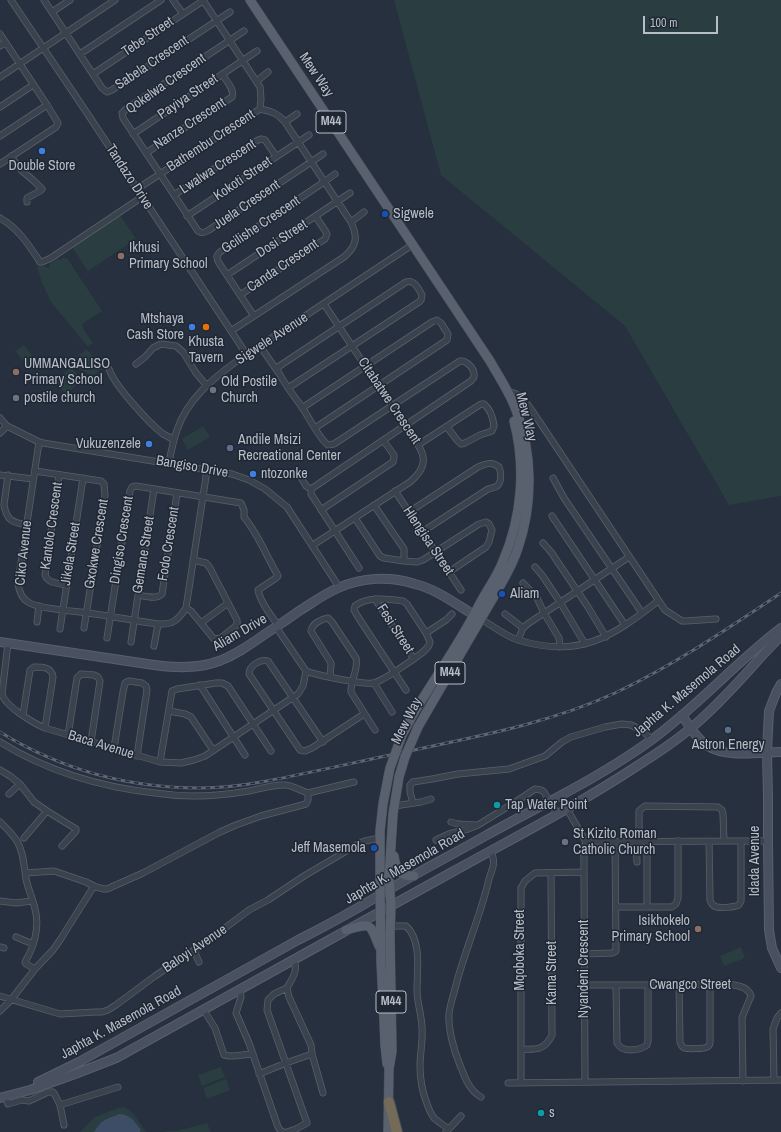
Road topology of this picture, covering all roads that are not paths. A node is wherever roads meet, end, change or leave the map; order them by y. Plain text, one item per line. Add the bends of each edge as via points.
1 (11, 0) edge
2 (44, 0) edge
3 (70, 0) edge
4 (115, 0) edge
5 (161, 0) edge
6 (173, 0) edge
7 (204, 0) edge
8 (250, 0) edge
9 (52, 12) junction
10 (230, 12) dead end
11 (183, 14) junction
12 (216, 20) junction
13 (244, 31) dead end
14 (66, 33) junction
15 (0, 34) edge
16 (230, 41) junction
17 (5, 43) junction
18 (0, 46) edge
19 (43, 48) junction
20 (257, 51) dead end
21 (80, 54) junction
22 (243, 60) junction
23 (19, 64) junction
24 (268, 72) dead end
25 (93, 74) junction
26 (222, 74) junction
27 (0, 77) edge
28 (256, 81) junction
29 (33, 85) junction
30 (46, 105) junction
31 (0, 107) edge
32 (260, 109) junction
33 (297, 114) dead end
34 (285, 122) junction
35 (133, 134) junction
36 (309, 135) dead end
37 (0, 136) edge
38 (298, 142) junction
39 (146, 153) junction
40 (323, 154) dead end
41 (11, 156) junction
42 (276, 156) junction
43 (311, 162) junction
44 (0, 164) edge
45 (160, 174) junction
46 (335, 174) dead end
47 (324, 182) junction
48 (138, 189) junction
49 (350, 193) dead end
50 (174, 196) junction
51 (142, 197) junction
52 (28, 202) dead end
53 (337, 202) junction
54 (364, 212) dead end
55 (187, 216) junction
56 (316, 217) junction
57 (0, 218) edge
58 (351, 222) junction
59 (412, 245) junction
60 (226, 275) junction
61 (240, 295) junction
62 (324, 304) junction
63 (254, 316) junction
64 (339, 326) junction
65 (231, 331) junction
66 (260, 346) junction
67 (352, 346) junction
68 (247, 355) junction
69 (136, 364) dead end
70 (365, 366) junction
71 (110, 369) dead end
72 (278, 372) junction
73 (206, 386) junction
74 (378, 386) junction
75 (288, 388) junction
76 (506, 390) junction
77 (391, 406) junction
78 (302, 408) junction
79 (0, 418) edge
80 (8, 426) junction
81 (405, 426) junction
82 (447, 427) junction
83 (315, 428) junction
84 (0, 433) edge
85 (174, 440) junction
86 (384, 440) junction
87 (39, 442) junction
88 (418, 445) junction
89 (169, 463) junction
90 (207, 470) junction
91 (35, 471) junction
92 (298, 472) dead end
93 (0, 475) edge
94 (8, 475) junction
95 (59, 475) junction
96 (83, 478) junction
97 (552, 478) dead end
98 (33, 479) junction
99 (154, 489) junction
100 (311, 489) junction
101 (395, 491) junction
102 (177, 493) junction
103 (202, 496) junction
104 (374, 505) junction
105 (321, 510) junction
106 (409, 512) junction
107 (552, 516) dead end
108 (355, 518) junction
109 (26, 525) junction
110 (335, 531) junction
111 (422, 532) junction
112 (543, 543) dead end
113 (313, 545) junction
114 (436, 552) junction
115 (629, 557) junction
116 (193, 560) junction
117 (404, 561) junction
118 (535, 567) dead end
119 (359, 568) dead end
120 (612, 568) junction
121 (449, 572) junction
122 (595, 580) junction
123 (523, 583) dead end
124 (67, 585) junction
125 (339, 587) junction
126 (461, 590) dead end
127 (577, 592) junction
128 (138, 595) junction
129 (376, 599) junction
130 (658, 601) junction
131 (560, 602) junction
132 (228, 603) junction
133 (39, 606) junction
134 (186, 608) junction
135 (63, 610) junction
136 (87, 613) junction
137 (544, 613) junction
138 (642, 613) junction
139 (452, 614) dead end
140 (505, 614) dead end
141 (110, 616) junction
142 (478, 617) junction
143 (716, 619) dead end
144 (134, 620) junction
145 (37, 622) dead end
146 (201, 623) junction
147 (158, 624) junction
148 (625, 625) junction
149 (277, 626) junction
150 (84, 628) dead end
151 (523, 628) junction
152 (781, 628) edge
153 (60, 629) dead end
154 (426, 633) junction
155 (781, 636) edge
156 (606, 637) junction
157 (107, 638) dead end
158 (518, 640) junction
159 (4, 642) edge
160 (131, 642) dead end
161 (585, 644) junction
162 (154, 646) dead end
163 (560, 648) junction
164 (414, 659) junction
165 (2, 670) edge
166 (306, 671) junction
167 (394, 672) junction
168 (330, 677) junction
169 (353, 681) junction
170 (374, 683) junction
171 (781, 684) edge
172 (200, 686) junction
173 (406, 690) dead end
174 (293, 697) junction
175 (273, 710) junction
176 (169, 711) junction
177 (392, 712) dead end
178 (364, 714) junction
179 (23, 715) junction
180 (682, 716) junction
181 (253, 723) junction
182 (45, 728) junction
183 (691, 728) junction
184 (375, 730) dead end
185 (68, 735) junction
186 (233, 737) junction
187 (652, 740) junction
188 (0, 742) edge
189 (91, 742) junction
190 (323, 742) junction
191 (114, 748) junction
192 (213, 750) junction
193 (272, 751) dead end
194 (767, 752) junction
195 (781, 752) edge
196 (245, 755) dead end
197 (137, 756) junction
198 (160, 762) junction
199 (0, 770) edge
200 (587, 781) junction
201 (354, 782) dead end
202 (20, 784) junction
203 (308, 793) junction
204 (594, 793) junction
205 (9, 794) dead end
206 (431, 799) dead end
207 (549, 801) junction
208 (413, 803) junction
209 (394, 806) junction
210 (567, 809) junction
211 (47, 811) junction
212 (558, 814) junction
213 (0, 822) edge
214 (451, 822) dead end
215 (478, 825) junction
216 (391, 835) junction
217 (24, 838) dead end
218 (380, 838) junction
219 (436, 840) dead end
220 (724, 840) junction
221 (647, 841) junction
222 (678, 841) junction
223 (709, 841) junction
224 (741, 841) junction
225 (768, 841) junction
226 (586, 842) junction
227 (615, 842) junction
228 (638, 842) junction
229 (62, 846) dead end
230 (491, 851) junction
231 (637, 862) dead end
232 (584, 872) junction
233 (26, 873) junction
234 (551, 873) junction
235 (414, 876) junction
236 (94, 886) junction
237 (390, 889) junction
238 (380, 895) junction
239 (0, 901) edge
240 (32, 901) junction
241 (391, 906) junction
242 (616, 907) junction
243 (647, 907) junction
244 (381, 911) junction
245 (390, 926) junction
246 (346, 930) junction
247 (16, 937) dead end
248 (33, 944) junction
249 (194, 950) junction
250 (381, 951) junction
251 (584, 954) junction
252 (294, 959) junction
253 (199, 962) dead end
254 (781, 968) edge
255 (35, 969) junction
256 (585, 985) junction
257 (616, 985) junction
258 (648, 985) junction
259 (679, 985) junction
260 (710, 985) junction
261 (287, 988) junction
262 (240, 989) junction
263 (0, 996) edge
264 (11, 1000) junction
265 (203, 1009) junction
266 (0, 1011) edge
267 (781, 1013) edge
268 (521, 1049) junction
269 (253, 1054) junction
270 (312, 1054) junction
271 (286, 1063) junction
272 (389, 1069) junction
273 (259, 1074) junction
274 (742, 1080) junction
275 (774, 1080) junction
276 (781, 1080) edge
277 (521, 1082) junction
278 (585, 1082) junction
279 (508, 1083) dead end
280 (118, 1087) dead end
281 (18, 1093) junction
282 (323, 1093) dead end
283 (3, 1097) edge
284 (481, 1097) dead end
285 (388, 1102) junction
286 (60, 1105) junction
287 (461, 1116) dead end
288 (64, 1124) dead end
289 (447, 1131) edge
290 (283, 1132) edge
291 (287, 1132) edge
292 (388, 1132) edge
293 (397, 1132) edge

1 - 19 street, Tandazo Drive
2 - 9 street, Sabela Crescent
3 - 9 street
4 - 14 street
5 - 21 street
6 - 11 street
7 - 11 street, Tebe Street
7 - 12 street
8 - 59 main road, Mew Way / M44
9 - 14 street, Sabela Crescent
10 - 12 street, Sabela Crescent
11 - 25 street, Tebe Street
12 - 16 street
12 - 25 street, Sabela Crescent via 109,92 104,91
13 - 16 street
14 - 19 street
14 - 21 street, Sabela Crescent
15 - 17 street
16 - 22 street
16 - 35 street, Qokelwa Crescent via 124,111 122,116
17 - 18 street
17 - 23 street
19 - 23 street
19 - 48 street, Tandazo Drive
20 - 22 street, Payiya Street
21 - 25 street, Sabela Crescent
22 - 26 street, Payiya Street
22 - 28 street
23 - 27 street
23 - 29 street
24 - 28 street
26 - 35 street, Payiya Street
26 - 39 street, Nanze Crescent via 233,91 232,96
28 - 32 street via 261,93
29 - 30 street
29 - 31 street
30 - 37 street
30 - 41 street via 58,123 56,127
32 - 34 street, Bathembu Crescent via 278,114
32 - 45 street, Bathembu Crescent
33 - 34 street
34 - 38 street, Bathembu Crescent
35 - 39 street, Qokelwa Crescent
36 - 38 street
38 - 42 street, Kokoti Street
38 - 43 street, Bathembu Crescent
39 - 45 street, Qokelwa Crescent
40 - 43 street
41 - 44 street
41 - 52 street via 21,170 42,189 27,198
42 - 50 street, Lwalwa Crescent via 265,140 258,140
42 - 55 street, Kokoti Street
43 - 47 street, Bathembu Crescent
43 - 55 street, Juela Crescent via 205,232 200,233
45 - 48 street, Bathembu Crescent
45 - 50 street, Juela Crescent
46 - 47 street
47 - 53 street, Bathembu Crescent
47 - 60 street, Gcilishe Crescent via 220,252 216,257
48 - 51 street, Tandazo Drive
49 - 53 street
50 - 55 street, Juela Crescent
51 - 57 street via 42,262 18,232
51 - 65 street, Tandazo Drive
53 - 56 street, Dosi Street
53 - 58 street, Bathembu Crescent
54 - 58 street
56 - 60 street, Dosi Street
56 - 61 street, Canda Crescent via 327,234 325,239
58 - 63 street, Bathembu Crescent via 356,235 349,253
59 - 62 street, Sigwele Avenue
59 - 76 main road, Mew Way / M44 via 490,361
60 - 61 street, Gcilishe Crescent
61 - 63 street, Gcilishe Crescent
62 - 64 street, Citabatwe Crescent
62 - 66 street, Sigwele Avenue
63 - 65 street, Bathembu Crescent
64 - 67 street, Citabatwe Crescent
64 - 67 street via 406,282 414,282 420,291 422,298 419,302
64 - 72 street via 278,367
65 - 68 street, Tandazo Drive
66 - 68 street, Sigwele Avenue
66 - 72 street
67 - 70 street, Citabatwe Crescent
67 - 75 street
68 - 73 street, Sigwele Avenue
69 - 73 street via 158,344 176,346 185,354
70 - 74 street, Citabatwe Crescent
70 - 74 street via 432,322 437,320 441,323 448,334 447,340
70 - 78 street
71 - 85 street via 115,382 140,411 158,429
72 - 75 street
73 - 85 street, Sigwele Avenue via 184,414
74 - 77 street, Citabatwe Crescent
74 - 83 street
75 - 78 street
76 - 115 street via 518,394 531,410
76 - 142 main road, Mew Way / M44 via 520,448 519,505 504,560
77 - 81 street, Citabatwe Crescent
77 - 81 street via 460,361 467,362 475,375 471,381
77 - 83 street via 331,445 326,444
78 - 83 street
79 - 80 street, Bangiso Drive
80 - 84 street
80 - 87 street, Bangiso Drive
81 - 86 street
81 - 88 street, Citabatwe Crescent
82 - 82 street via 461,444 492,431 494,426 492,414 482,404
82 - 88 street
85 - 89 street, Sigwele Avenue
86 - 100 street
86 - 105 street via 394,455 393,462
87 - 89 street, Bangiso Drive
87 - 91 street, Ciko Avenue
88 - 101 street, Citabatwe Crescent via 423,462 421,470 415,478
89 - 90 street, Bangiso Drive
90 - 103 street
90 - 113 street, Bangiso Drive via 245,478 269,492 287,507
91 - 95 street, Gxokwe Crescent
91 - 98 street, Ciko Avenue
92 - 100 street via 306,486
93 - 94 street
94 - 98 street
94 - 109 street via 4,508 11,521
95 - 96 street, Gxokwe Crescent
95 - 124 street, Kantolo Crescent via 45,578
96 - 124 street, Jikela Street
96 - 136 street, Gxokwe Crescent via 100,481 105,488
97 - 120 street
98 - 109 street, Ciko Avenue
99 - 102 street, Dingiso Crescent
99 - 128 street, Gemane Street
99 - 141 street, Dingiso Crescent via 136,486 130,491
100 - 105 street via 311,494
101 - 104 street, Citabatwe Crescent
101 - 106 street, Hlengisa Street
102 - 103 street, Dingiso Crescent
102 - 128 street, Fodo Crescent via 162,594 155,598
103 - 116 street
103 - 149 street via 242,505 244,517 278,574 258,590
104 - 108 street, Citabatwe Crescent
104 - 117 street via 404,549
105 - 110 street
106 - 111 street, Hlengisa Street
106 - 111 street via 478,467 493,463 499,467 500,480 497,487 486,490
107 - 122 street
108 - 110 street, Citabatwe Crescent
108 - 117 street via 380,556
109 - 133 street, Ciko Avenue via 18,584 22,597 28,603
110 - 113 street, Citabatwe Crescent
110 - 119 street
111 - 114 street, Hlengisa Street
112 - 127 street
113 - 125 street, Bangiso Drive
114 - 117 street via 420,562
114 - 121 street, Hlengisa Street
114 - 121 street via 479,524 486,522 491,525 488,545
115 - 120 street
115 - 130 street
116 - 132 street via 208,565
116 - 134 street
118 - 131 street
120 - 122 street
120 - 138 street
121 - 126 street, Hlengisa Street
122 - 127 street
122 - 148 street
123 - 137 street via 537,598
124 - 135 street, Jikela Street
125 - 142 main road, Aliam Drive via 368,580 404,581 436,592
125 - 149 main road, Aliam Drive
127 - 131 street
127 - 156 street
128 - 144 street, Gemane Street
129 - 154 street via 405,602
129 - 164 street, Fesi Street
129 - 167 street via 357,604 354,608
130 - 138 street
130 - 143 street via 668,612 682,620 690,622
131 - 137 street
131 - 161 street
132 - 146 street
132 - 146 street via 237,621 236,626 224,636 219,639 211,638
133 - 135 street, Ciko Avenue
133 - 145 street
134 - 146 street
134 - 147 street, Ciko Avenue via 173,623
135 - 136 street, Ciko Avenue
135 - 153 street, Jikela Street
136 - 141 street, Ciko Avenue
136 - 150 street, Gxokwe Crescent
137 - 151 street
137 - 163 street via 559,638
138 - 148 street
139 - 154 street
140 - 151 street
141 - 144 street, Ciko Avenue
141 - 157 street
142 - 158 street
142 - 209 main road, Mew Way / M44, bridge via 418,727 405,757
142 - 218 main road, Mew Way / M44, bridge via 454,650 402,735 388,778
144 - 147 street, Ciko Avenue
144 - 160 street
147 - 162 street
148 - 156 street
149 - 159 main road, Aliam Drive via 235,654 200,666 188,667 154,665
149 - 166 street
151 - 158 street
152 - 180 main road, Japhta K. Masemola Road
154 - 164 street via 430,639 429,646
155 - 183 main road, Japhta K. Masemola Road via 735,687
156 - 161 street
158 - 163 street
159 - 165 street, Baca Avenue
161 - 163 street
164 - 167 street
165 - 179 street, Baca Avenue via 2,696
166 - 168 street
166 - 174 street, Baca Avenue via 303,686
167 - 170 street
167 - 173 street
168 - 169 street
168 - 169 street via 331,662 311,631 313,626 328,618 356,658
169 - 170 street
169 - 178 street via 352,695
170 - 177 street
171 - 194 main road, Idada Avenue via 769,711
172 - 176 street via 173,690
172 - 181 street via 222,683 227,685
172 - 186 street
174 - 175 street, Baca Avenue
174 - 175 street via 268,661 264,660 254,665 249,674
174 - 190 street
175 - 181 street, Baca Avenue
175 - 190 street via 300,750 308,750
176 - 192 street via 191,717
176 - 198 street
178 - 184 street
178 - 190 street
179 - 182 street, Baca Avenue
179 - 182 street via 30,670 34,667 50,669 53,676
180 - 183 main road
180 - 187 main road, Japhta K. Masemola Road
181 - 186 street, Baca Avenue
181 - 193 street
182 - 185 street, Baca Avenue
183 - 194 main road via 708,746 719,751
183 - 204 main road, Japhta K. Masemola Road via 654,756
185 - 189 street, Baca Avenue
185 - 189 street via 77,678 81,674 94,675 100,681
186 - 192 street, Baca Avenue
186 - 196 street
187 - 200 main road, Japhta K. Masemola Road
187 - 208 street via 643,731 631,726 622,724 605,727 572,737 545,756 509,770 458,774 412,782 410,790
188 - 203 street via 31,760 65,774 123,789 194,796 248,791 286,784
189 - 191 street, Baca Avenue
191 - 197 street, Baca Avenue
191 - 197 street via 125,685 129,681 142,683 147,690
192 - 198 street, Baca Avenue via 194,760 181,763
194 - 195 main road
194 - 225 main road, Idada Avenue
197 - 198 street, Baca Avenue
199 - 202 street
200 - 204 main road
200 - 207 main road, Japhta K. Masemola Road
201 - 203 street
202 - 205 street
202 - 211 street via 32,800
203 - 236 street via 306,804 236,825 107,889
204 - 210 main road, Japhta K. Masemola Road
206 - 208 street
207 - 212 street
207 - 215 street via 541,790 535,789
207 - 235 main road, Japhta K. Masemola Road
208 - 209 street
209 - 216 main road, Mew Way / M44
210 - 212 main road, Japhta K. Masemola Road
210 - 226 street
211 - 217 street
211 - 229 street via 76,829
212 - 230 main road, Japhta K. Masemola Road
213 - 233 street via 19,844
214 - 215 street
215 - 219 street
216 - 235 main road via 397,869 403,875
216 - 237 main road, Mew Way / M44
218 - 238 main road, Mew Way / M44
218 - 249 street, Baloyi Avenue via 360,843 304,876 249,910
220 - 223 street
220 - 224 street
220 - 228 street via 723,814 718,807 645,806 639,811
221 - 222 street
221 - 228 street
221 - 243 street
222 - 223 street
222 - 243 street via 677,903 672,907
223 - 224 street via 711,902 716,907 733,907 741,901
224 - 225 street
225 - 254 main road, Idada Avenue via 769,930 772,948
226 - 227 street
226 - 232 street, Nyandeni Crescent
227 - 228 street
227 - 242 street
228 - 231 street
230 - 241 main road, Japhta K. Masemola Road
230 - 284 street via 494,864 449,1014 452,1040 466,1080
232 - 234 street, Mqoboka Street
232 - 251 street, Nyandeni Crescent
233 - 236 street via 54,871
233 - 240 street
234 - 268 street, Mqoboka Street via 532,875 524,882 520,891
234 - 268 street, Kama Street via 552,1034 540,1048
235 - 237 main road, Japhta K. Masemola Road
236 - 255 street via 53,950
237 - 238 main road, Japhta K. Masemola Road
237 - 241 main road, Mew Way / M44
238 - 244 main road, Mew Way / M44
238 - 281 main road, Japhta K. Masemola Road via 79,1062
239 - 240 street
240 - 248 street via 37,918
241 - 244 main road, Japhta K. Masemola Road
241 - 245 main road, Mew Way / M44
242 - 243 street
242 - 251 street via 616,951
244 - 246 main road, Japhta K. Masemola Road
244 - 250 main road, Mew Way / M44
245 - 272 main road, Mew Way / M44 via 392,1051
245 - 289 street via 406,926 416,947 417,994 424,1044 420,1071 423,1094 434,1118
246 - 250 main road via 364,926 371,928
246 - 252 main road, Japhta K. Masemola Road
247 - 248 street
248 - 255 street via 26,964
249 - 253 street
249 - 264 street, Baloyi Avenue via 116,1005 102,1012 60,1014
250 - 272 main road, Mew Way / M44 via 384,1045
251 - 256 street, Nyandeni Crescent
252 - 261 street via 295,972
252 - 262 main road, Japhta K. Masemola Road
255 - 264 street
256 - 257 street, Cwangco Street
256 - 278 street, Nyandeni Crescent
257 - 258 street, Cwangco Street
257 - 258 street via 617,1044 623,1049 637,1049 648,1044
258 - 259 street, Cwangco Street
259 - 260 street, Cwangco Street
259 - 260 street via 680,1042 684,1048 698,1049 708,1047 710,1042
260 - 274 street, Cwangco Street via 739,986 751,994 742,1015
261 - 270 street via 309,1040
261 - 271 street via 274,994 268,1000 267,1006
262 - 265 main road, Japhta K. Masemola Road
262 - 269 street via 241,997 236,1013
263 - 264 street, Baloyi Avenue
264 - 266 street
265 - 269 street via 215,1028 224,1055
265 - 281 main road, Japhta K. Masemola Road via 109,1062
267 - 275 street via 773,1029
268 - 277 street, Mqoboka Street
269 - 273 street
270 - 271 street
270 - 282 street
271 - 273 street
271 - 291 street via 307,1123
272 - 285 main road, Mew Way / M44
273 - 290 street via 278,1126
274 - 275 street
274 - 278 street
275 - 276 street
277 - 278 street
277 - 279 street
280 - 286 street
281 - 283 main road, Japhta K. Masemola Road
283 - 286 street via 8,1104 32,1100 51,1092 55,1094
285 - 292 main road, Mew Way / M44
285 - 293 highway
286 - 288 street
287 - 289 street

